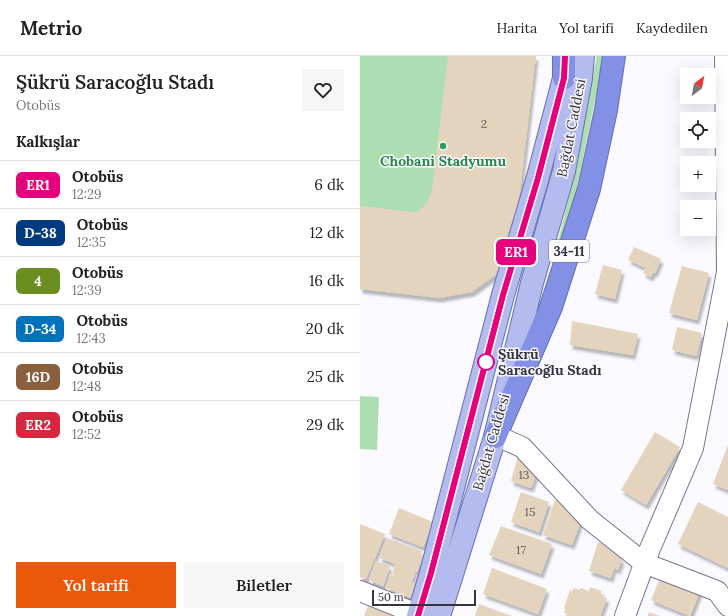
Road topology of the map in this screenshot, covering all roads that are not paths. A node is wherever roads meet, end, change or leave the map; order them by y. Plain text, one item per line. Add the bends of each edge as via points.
1 (564, 56) edge
2 (583, 56) edge
3 (614, 56) edge
4 (724, 56) edge
5 (564, 78) joint
6 (495, 437) junction
7 (644, 563) junction
8 (360, 591) edge
9 (724, 597) edge
10 (424, 616) edge
11 (626, 616) edge

1 - 5 highway
2 - 6 main road, Bağdat Caddesi via 564,171 532,282
3 - 6 highway, 34-11 via 606,110 589,189 551,307
4 - 7 street via 727,272 693,448
5 - 10 main road, Bağdat Caddesi via 538,178 503,295 431,573
6 - 7 street via 522,447 590,520
6 - 10 main road, Bağdat Caddesi
7 - 9 street
7 - 11 street
8 - 10 street

